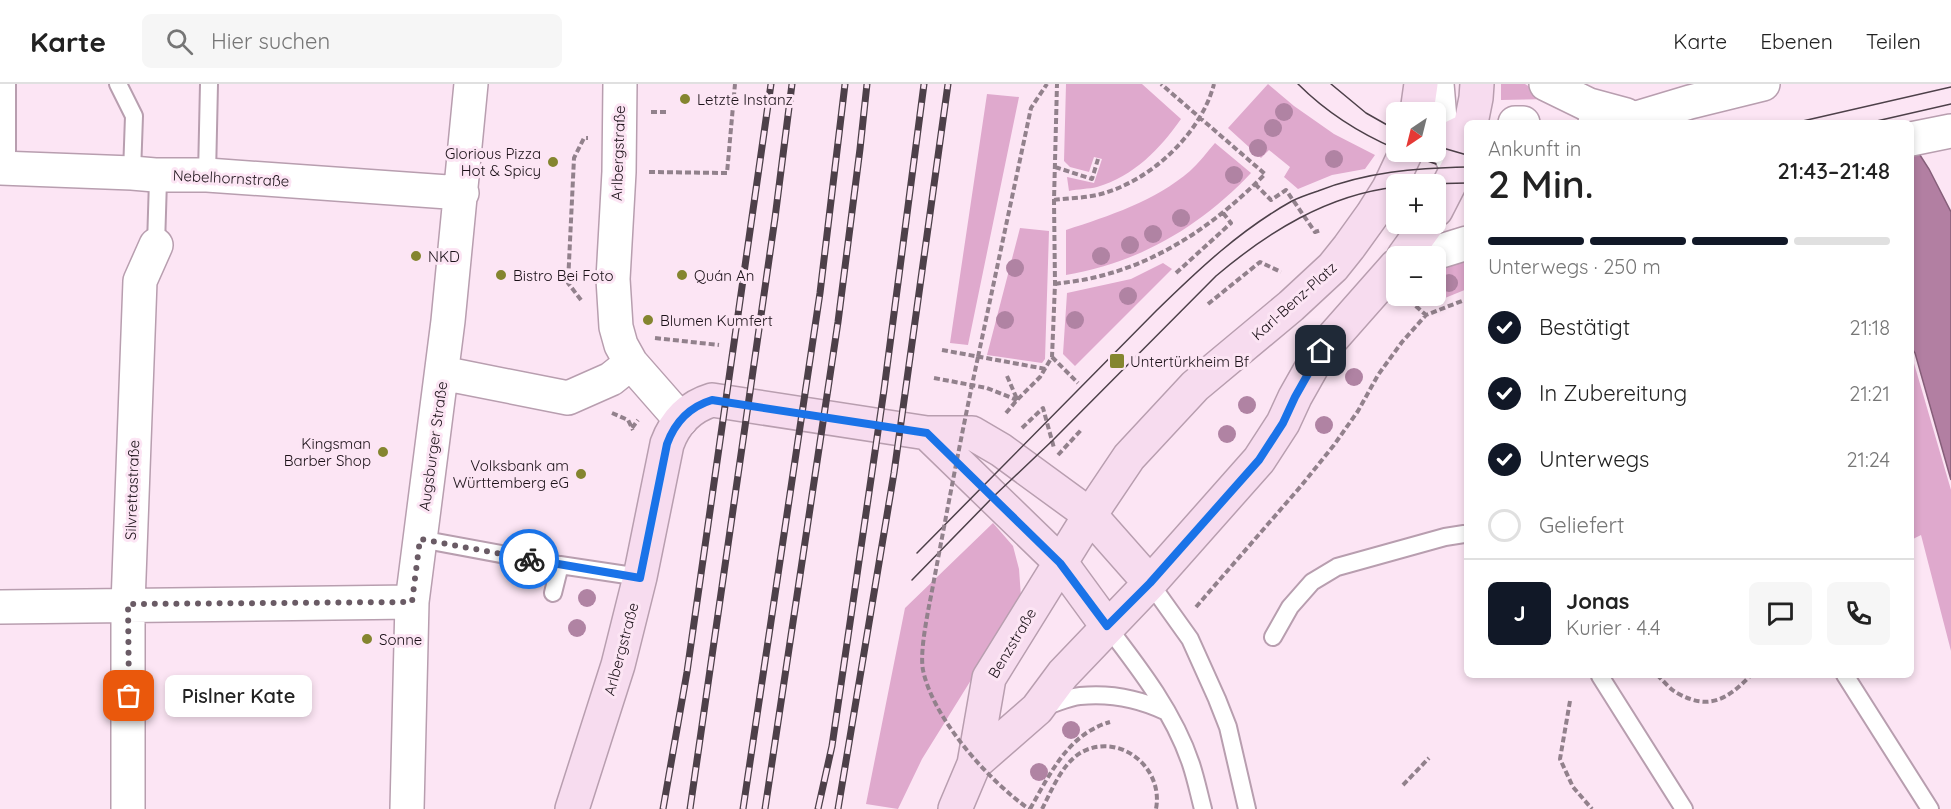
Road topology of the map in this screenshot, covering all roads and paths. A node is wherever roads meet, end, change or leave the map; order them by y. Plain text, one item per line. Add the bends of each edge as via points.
1 (7, 84) edge
2 (118, 84) edge
3 (209, 84) edge
4 (471, 84) edge
5 (620, 84) edge
6 (735, 84) edge
7 (1047, 84) edge
8 (1057, 84) edge
9 (1161, 84) edge
10 (1214, 84) edge
11 (1477, 84) edge
12 (1546, 84) edge
13 (1763, 84) edge
14 (1423, 89) edge
15 (1200, 117) junction
16 (1472, 120) edge
17 (1635, 120) edge
18 (1951, 131) edge
19 (619, 137) junction
20 (1915, 138) edge
21 (1452, 151) edge
22 (1098, 159) dead end
23 (1055, 167) junction
24 (4, 168) edge
25 (619, 172) junction
26 (143, 174) junction
27 (1401, 174) edge
28 (1446, 174) edge
29 (207, 175) junction
30 (1386, 192) edge
31 (462, 193) junction
32 (1054, 200) junction
33 (1223, 213) junction
34 (1464, 244) edge
35 (156, 245) joint
36 (1446, 250) edge
37 (1260, 262) dead end
38 (1176, 273) dead end
39 (1055, 284) junction
40 (1386, 285) edge
41 (1464, 299) edge
42 (582, 302) dead end
43 (1208, 304) dead end
44 (1420, 306) edge
45 (1426, 315) junction
46 (942, 350) dead end
47 (978, 357) junction
48 (1052, 357) junction
49 (631, 363) junction
50 (1046, 369) junction
51 (442, 373) junction
52 (1007, 376) dead end
53 (934, 378) dead end
54 (1077, 382) dead end
55 (1017, 399) junction
56 (681, 420) junction
57 (1082, 429) dead end
58 (927, 433) junction
59 (1090, 515) junction
60 (1464, 533) edge
61 (420, 539) junction
62 (1060, 563) junction
63 (560, 565) junction
64 (640, 578) junction
65 (1150, 583) junction
66 (553, 593) dead end
67 (412, 602) junction
68 (128, 604) junction
69 (0, 607) edge
70 (1179, 624) junction
71 (1107, 626) junction
72 (1273, 637) dead end
73 (1601, 678) edge
74 (1660, 678) edge
75 (1748, 678) edge
76 (1847, 678) edge
77 (1117, 696) junction
78 (1570, 701) dead end
79 (1037, 710) junction
80 (1167, 712) junction
81 (1429, 758) dead end
82 (974, 764) junction
83 (1403, 785) dead end
84 (128, 809) edge
85 (407, 809) edge
86 (572, 809) edge
87 (955, 809) edge
88 (1029, 809) edge
89 (1042, 809) edge
90 (1156, 809) edge
91 (1203, 809) edge
92 (1247, 809) edge
93 (1592, 809) edge
94 (1684, 809) edge
95 (1930, 809) edge

1 - 24 lane
2 - 26 lane, Silvrettastraße via 134,116
3 - 29 lane
4 - 31 street, Augsburger Straße
5 - 19 street, Arlbergstraße
6 - 25 path via 728,173
7 - 47 path via 1031,108
8 - 23 path
9 - 15 path
10 - 15 path
11 - 16 main road
12 - 17 street via 1589,105
13 - 17 street
14 - 21 street
15 - 32 path via 1173,152 1140,178 1101,194
15 - 33 path via 1265,174
18 - 20 street
19 - 25 street, Arlbergstraße
19 - 42 path via 585,138 574,158 568,283
21 - 27 main road
21 - 28 main road
22 - 23 path via 1092,179
23 - 32 path
24 - 26 street, Nebelhornstraße
25 - 49 street, Arlbergstraße via 613,279 615,318 621,345
26 - 29 street, Nebelhornstraße
26 - 35 lane, Silvrettastraße via 158,180
29 - 31 street, Nebelhornstraße
30 - 59 main road, Karl-Benz-Platz via 1333,267 1195,386 1129,457
31 - 51 street, Augsburger Straße
32 - 39 path
33 - 38 path via 1230,223
33 - 39 path via 1194,235 1136,264 1092,278
34 - 36 street
35 - 68 street, Silvrettastraße via 140,281
37 - 43 path
39 - 48 path
40 - 65 main road via 1321,351 1259,460
41 - 45 path
44 - 45 path
45 - 70 path via 1378,375 1358,411 1321,461
46 - 47 path
47 - 50 path
47 - 88 path, bridge via 950,490 922,668 940,714 1000,786
48 - 50 path
48 - 54 path
49 - 51 street via 611,379 568,398
49 - 56 street, Arlbergstraße
50 - 55 path
51 - 61 street, Augsburger Straße
52 - 55 path
53 - 55 path via 987,388
55 - 57 path via 1006,413 1021,428 1043,408 1057,456
56 - 58 main road, Arlbergstraße via 712,400
56 - 64 main road, Arlbergstraße via 672,429 667,444
58 - 59 main road, Arlbergstraße via 972,433
58 - 62 main road
59 - 62 main road, Benzstraße
59 - 65 main road
60 - 72 lane via 1337,567 1312,582 1290,607
61 - 63 lane
61 - 67 street, Augsburger Straße
62 - 71 main road
62 - 82 main road, Benzstraße via 989,678
63 - 64 lane
63 - 66 lane
64 - 86 main road, Arlbergstraße via 618,665
65 - 70 lane
65 - 71 main road, Benzstraße
67 - 68 street
67 - 85 street, Augsburger Straße
68 - 69 street
68 - 84 street, Silvrettastraße
70 - 92 lane via 1190,639 1228,727
71 - 79 main road, Benzstraße
71 - 80 lane
73 - 94 lane
74 - 75 path via 1678,694 1710,703 1723,699
76 - 95 lane
77 - 79 lane via 1078,696
77 - 80 lane via 1146,702
77 - 88 path via 1113,721 1095,726 1068,748
78 - 93 path via 1560,759 1573,787
79 - 82 main road, Benzstraße
80 - 91 lane via 1191,763
81 - 83 path
82 - 87 main road, Benzstraße
89 - 90 path via 1066,766 1081,753 1115,747 1134,755 1149,770 1155,783

